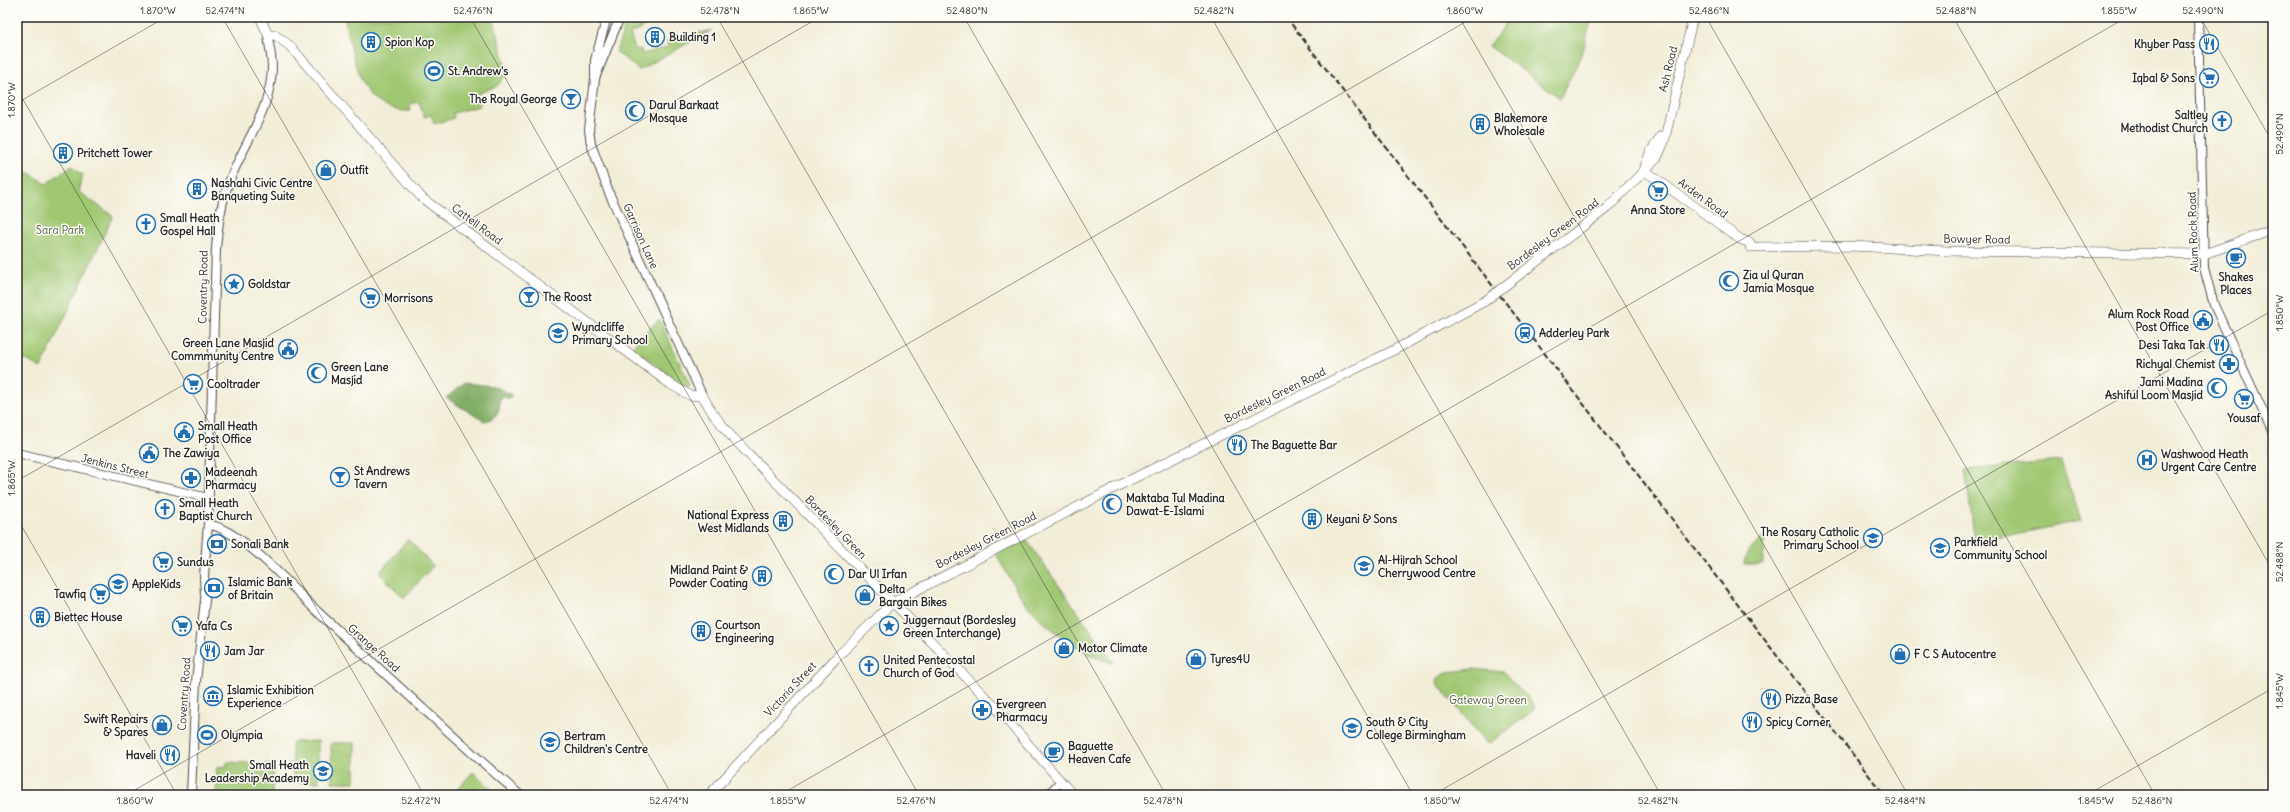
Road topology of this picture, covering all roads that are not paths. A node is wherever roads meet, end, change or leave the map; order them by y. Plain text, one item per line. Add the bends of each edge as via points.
1 (260, 17) edge
2 (607, 17) edge
3 (620, 17) edge
4 (1693, 17) edge
5 (2198, 17) edge
6 (268, 35) junction
7 (595, 79) junction
8 (1644, 170) junction
9 (2273, 230) edge
10 (1750, 245) joint
11 (2204, 254) junction
12 (702, 394) junction
13 (2273, 433) edge
14 (17, 453) edge
15 (208, 498) junction
16 (208, 524) junction
17 (892, 603) junction
18 (1061, 781) junction
19 (191, 795) edge
20 (520, 795) edge
21 (709, 795) edge
22 (1048, 795) edge
23 (1073, 795) edge

1 - 6 main road, Coventry Road
2 - 7 street, Garrison Lane via 595,60
3 - 7 street, Garrison Lane
4 - 8 main road, Ash Road via 1667,126 1650,153
5 - 11 street, Alum Rock Road
6 - 12 main road, Cattell Road via 275,35 290,46 422,198 670,384 691,396
6 - 15 street, Coventry Road via 271,56 270,81 260,116 227,186 219,212
7 - 12 street, Garrison Lane via 589,130 594,155
8 - 10 main road, Arden Road
8 - 17 main road, Bordesley Green Road, bridge via 1607,208 1485,301 1396,350 1120,484
9 - 11 main road, Bowyer Road
10 - 11 main road, Bowyer Road via 1851,246 1948,251
11 - 13 street, Alum Rock Road via 2207,283 2214,305
12 - 17 main road, Bordesley Green via 731,436
14 - 15 street, Jenkins Street
15 - 16 street, Coventry Road
16 - 19 street, Coventry Road via 208,580 196,681
16 - 20 street, Grange Road via 223,530 260,556
17 - 18 main road, Bordesley Green via 1007,720
17 - 21 main road, Victoria Street via 837,657
18 - 22 street
18 - 23 main road, Bordesley Green

